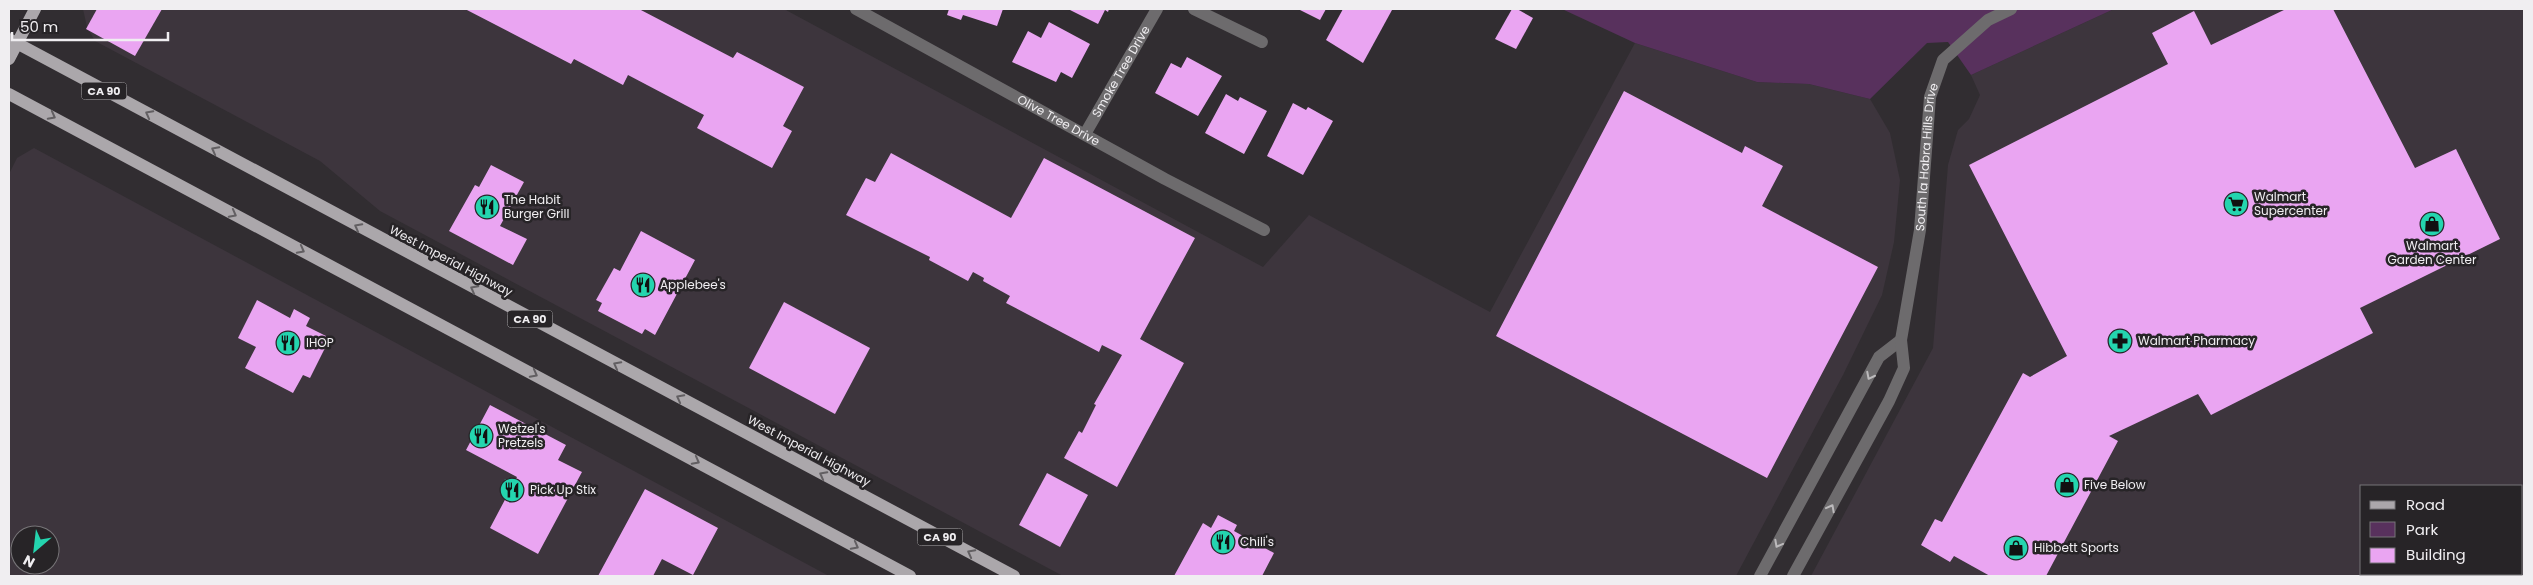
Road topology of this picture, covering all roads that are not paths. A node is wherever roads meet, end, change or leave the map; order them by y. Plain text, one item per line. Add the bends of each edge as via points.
1 (35, 9) edge
2 (856, 9) edge
3 (1157, 9) edge
4 (1194, 9) edge
5 (2011, 9) edge
6 (873, 13) edge
7 (13, 41) edge
8 (1262, 42) dead end
9 (9, 58) edge
10 (9, 94) edge
11 (1084, 134) junction
12 (1264, 230) dead end
13 (1901, 340) junction
14 (910, 576) edge
15 (1014, 576) edge
16 (1760, 576) edge
17 (1793, 576) edge

1 - 7 main road
2 - 6 street, Olive Tree Drive
3 - 11 street, Smoke Tree Drive
4 - 8 street
5 - 13 street, South la Habra Hills Drive via 1988,20 1943,60 1930,97 1920,230
6 - 11 street, Olive Tree Drive
7 - 9 main road
15 -> 7 main road, West Imperial Highway / CA 90
10 -> 14 main road
11 - 12 street, Olive Tree Drive
13 -> 16 street via 1879,357
17 -> 13 street, South la Habra Hills Drive via 1889,401 1904,368

